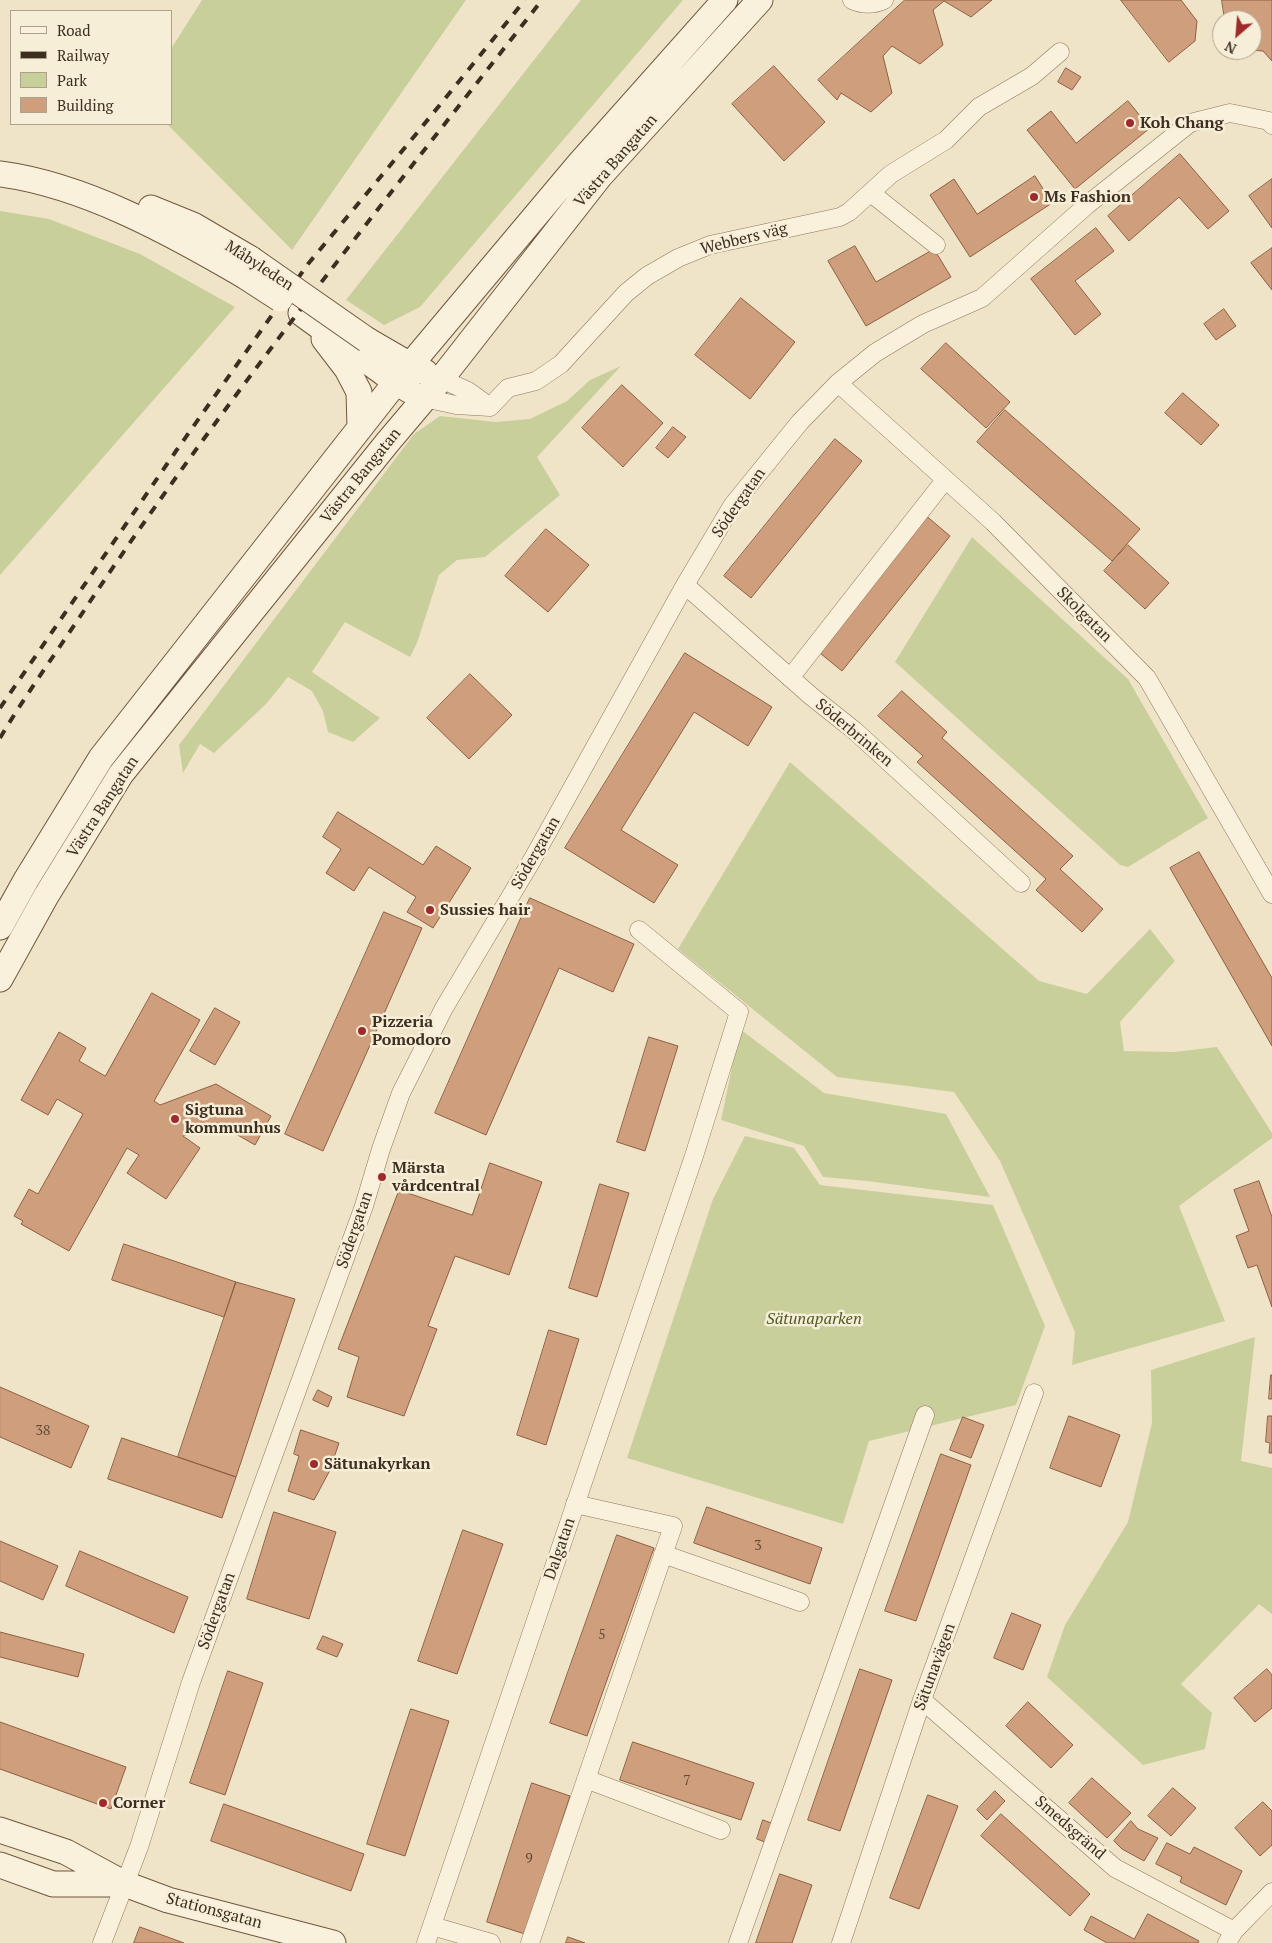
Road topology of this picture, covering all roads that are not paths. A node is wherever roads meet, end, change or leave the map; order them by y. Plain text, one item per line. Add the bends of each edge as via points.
1 (725, 0) edge
2 (760, 0) edge
3 (852, 0) edge
4 (884, 0) edge
5 (1060, 52) dead end
6 (1272, 125) edge
7 (0, 174) edge
8 (871, 192) junction
9 (936, 245) dead end
10 (247, 267) junction
11 (358, 354) junction
12 (403, 374) junction
13 (441, 380) junction
14 (838, 383) junction
15 (424, 398) junction
16 (490, 407) junction
17 (360, 428) junction
18 (945, 480) junction
19 (685, 585) junction
20 (790, 678) junction
21 (1021, 883) dead end
22 (1271, 891) edge
23 (0, 927) edge
24 (639, 930) dead end
25 (0, 979) edge
26 (1034, 1393) dead end
27 (925, 1416) dead end
28 (576, 1504) junction
29 (663, 1554) junction
30 (800, 1602) dead end
31 (922, 1700) junction
32 (586, 1779) junction
33 (0, 1830) edge
34 (722, 1830) dead end
35 (0, 1865) edge
36 (124, 1884) junction
37 (1272, 1892) edge
38 (432, 1926) junction
39 (1231, 1937) edge
40 (102, 1943) edge
41 (333, 1943) edge
42 (426, 1943) edge
43 (490, 1943) edge
44 (530, 1943) edge
45 (738, 1943) edge
46 (842, 1943) edge

1 - 12 street, Västra Bangatan via 579,164
2 - 13 street, Västra Bangatan via 600,176
3 - 4 street via 875,4
5 - 8 street, Webbers väg via 1032,76 979,107 946,140 891,174
6 - 14 street, Södergatan via 1269,121 1230,113 1190,123 1087,204 982,298 923,324 875,353
7 - 10 street, Måbyleden via 62,188 107,192 148,207 193,225
8 - 9 street
8 - 16 street, Webbers väg via 840,217 710,244 678,258 626,292 561,364 536,381 508,388
10 - 11 street, Måbyleden, bridge
10 - 11 street, Måbyleden, bridge via 301,313
11 - 12 street, Måbyleden
11 - 17 street
12 - 13 street, Måbyleden
12 - 15 street, Måbyleden
12 - 17 street, Västra Bangatan
13 - 15 street, Västra Bangatan
13 - 16 street via 468,391
14 - 18 street, Skolgatan
14 - 19 street, Södergatan via 800,422 732,506
15 - 16 street via 456,405
15 - 25 street, Västra Bangatan via 121,774 46,896
17 - 23 street, Västra Bangatan via 101,758
18 - 20 street
18 - 22 street, Skolgatan via 993,522 1147,678
19 - 20 street, Söderbrinken
19 - 36 street, Södergatan via 531,862 444,1008 401,1093 361,1214 191,1682 139,1847
20 - 21 street, Söderbrinken via 855,731
24 - 28 street, Dalgatan via 738,1012 694,1156
26 - 31 street, Sätunavägen
27 - 45 street
28 - 29 street via 673,1526
28 - 38 street, Dalgatan
29 - 30 street
29 - 32 street
31 - 39 street, Smedsgränd via 1115,1868
31 - 46 street, Sätunavägen
32 - 34 street
32 - 44 street
33 - 36 street, Stationsgatan via 66,1852
35 - 36 street, Stationsgatan via 53,1884
36 - 40 street, Södergatan
36 - 41 street, Stationsgatan via 168,1900
37 - 39 street
38 - 42 street, Dalgatan
38 - 43 street

